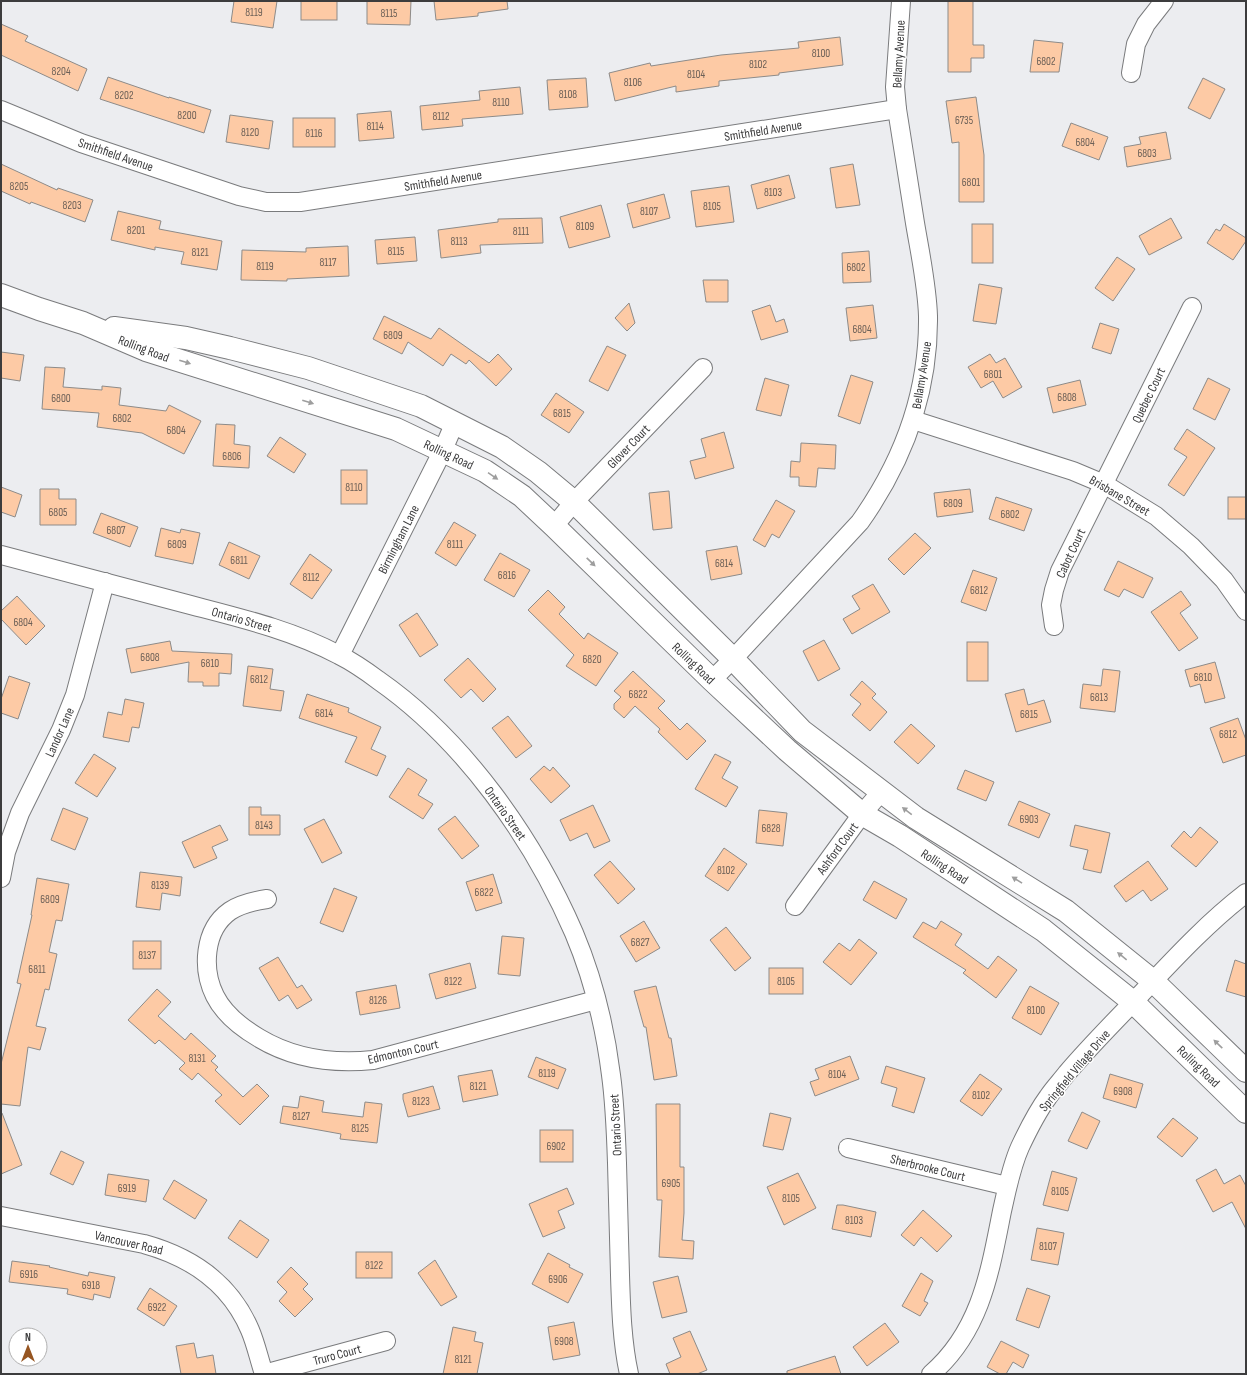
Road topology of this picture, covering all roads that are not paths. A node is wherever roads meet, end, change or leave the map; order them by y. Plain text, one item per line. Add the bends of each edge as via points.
1 (901, 1) edge
2 (1164, 1) edge
3 (1131, 73) dead end
4 (897, 109) junction
5 (1, 110) edge
6 (1, 295) edge
7 (1192, 307) dead end
8 (83, 323) junction
9 (703, 368) dead end
10 (913, 420) junction
11 (455, 422) junction
12 (443, 450) junction
13 (1104, 484) junction
14 (574, 502) junction
15 (554, 526) junction
16 (1, 555) edge
17 (104, 582) junction
18 (1243, 599) edge
19 (1054, 626) dead end
20 (340, 655) junction
21 (733, 659) junction
22 (712, 680) junction
23 (881, 792) junction
24 (862, 814) junction
25 (1, 878) edge
26 (1246, 893) edge
27 (267, 899) dead end
28 (795, 906) dead end
29 (1153, 981) junction
30 (596, 1000) junction
31 (1133, 1002) junction
32 (1246, 1071) edge
33 (1246, 1112) edge
34 (848, 1148) dead end
35 (1007, 1186) junction
36 (1, 1216) edge
37 (386, 1341) dead end
38 (264, 1374) edge
39 (629, 1374) edge
40 (931, 1374) edge

1 - 4 street, Bellamy Avenue via 895,87
2 - 3 street via 1146,24 1136,44
4 - 5 street, Smithfield Avenue via 283,203 239,196 81,143
4 - 10 street, Bellamy Avenue via 928,315 925,364
6 - 8 main road, Rolling Road
7 - 13 street, Quebec Court
8 - 11 main road, Rolling Road via 186,338 308,368 422,406
8 -> 12 main road, Rolling Road via 146,350 396,429
9 - 14 street, Glover Court
10 - 13 street, Brisbane Street via 1073,471
10 - 21 street, Bellamy Avenue via 889,477 860,522
11 - 12 street, Birmingham Lane
11 - 14 main road, Rolling Road via 508,451
12 -> 15 main road, Rolling Road via 492,475 522,496
12 - 20 street, Birmingham Lane
13 - 18 street, Brisbane Street via 1137,503 1174,530
13 - 19 street, Cabot Court via 1060,572 1051,605
14 - 15 street, Glover Court
14 - 21 main road, Rolling Road
15 -> 22 main road, Rolling Road
16 - 17 street, Ontario Street
17 - 20 street, Ontario Street via 262,624
17 - 25 street, Landor Lane via 75,695 61,730 20,813 6,852
20 - 30 street, Ontario Street via 413,707 447,739 481,778 523,836 557,897 575,936
21 - 22 street, Bellamy Avenue
21 - 23 main road, Rolling Road via 802,731
22 - 24 main road, Rolling Road via 787,750
23 - 24 street, Ashford Court
29 -> 23 main road, Rolling Road via 1066,911 916,818
24 - 28 street, Ashford Court
24 - 31 main road, Rolling Road via 1043,930
26 - 29 street, Springfield Village Drive via 1198,935
27 - 30 street, Edmonton Court via 250,902 230,911 217,924 207,953 207,973 216,998 234,1020 259,1038 291,1053 332,1062 373,1060
29 - 31 street, Springfield Village Drive
32 -> 29 main road, Rolling Road
30 - 39 street, Ontario Street via 605,1036 615,1103 622,1316
31 - 33 main road, Rolling Road
31 - 35 street, Springfield Village Drive via 1049,1095 1020,1148
34 - 35 street, Sherbrooke Court
35 - 40 street, Springfield Village Drive via 988,1280 981,1300 961,1339
36 - 38 street, Vancouver Road via 144,1244 163,1249 196,1266 223,1288 234,1302 250,1330
37 - 38 street, Truro Court

